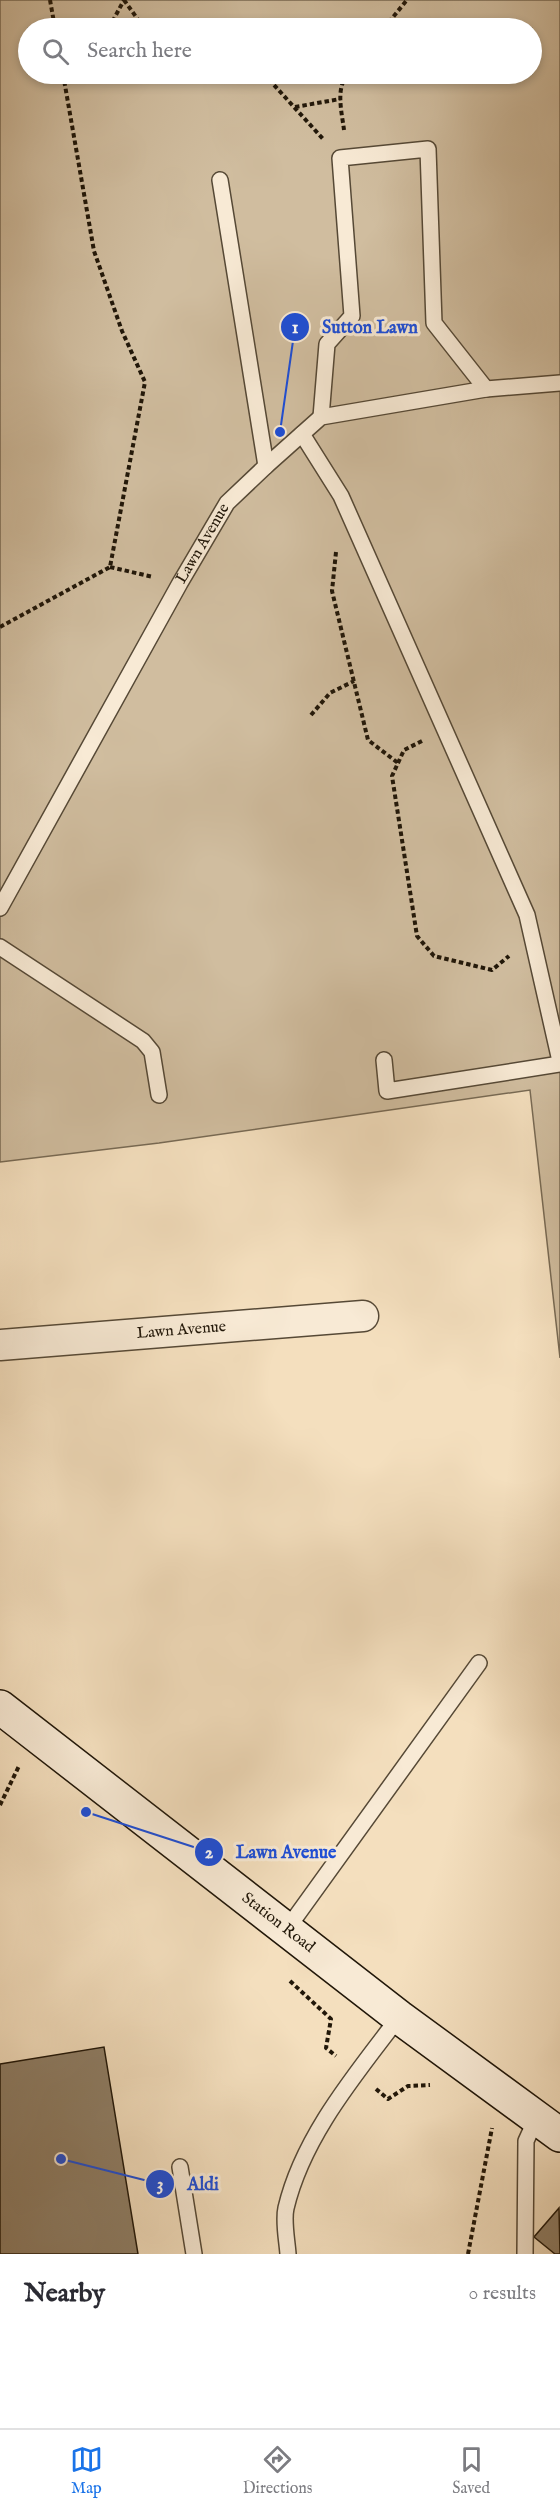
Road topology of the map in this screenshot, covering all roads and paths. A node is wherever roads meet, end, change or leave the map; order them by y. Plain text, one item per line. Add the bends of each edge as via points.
1 (50, 0) edge
2 (124, 0) edge
3 (407, 0) edge
4 (53, 18) edge
5 (114, 18) edge
6 (137, 18) edge
7 (392, 18) edge
8 (65, 84) edge
9 (273, 84) edge
10 (343, 84) edge
11 (340, 99) junction
12 (295, 108) junction
13 (344, 158) junction
14 (220, 180) dead end
15 (560, 383) edge
16 (486, 389) junction
17 (321, 417) junction
18 (302, 434) junction
19 (266, 466) junction
20 (356, 530) junction
21 (110, 567) junction
22 (180, 583) junction
23 (0, 627) edge
24 (354, 681) junction
25 (311, 715) dead end
26 (444, 729) junction
27 (398, 763) junction
28 (0, 908) edge
29 (532, 938) junction
30 (0, 947) edge
31 (384, 1060) dead end
32 (560, 1063) edge
33 (159, 1095) dead end
34 (363, 1316) dead end
35 (0, 1346) edge
36 (479, 1663) dead end
37 (0, 1707) edge
38 (287, 1929) junction
39 (399, 2017) junction
40 (504, 2094) junction
41 (548, 2127) edge
42 (180, 2167) dead end
43 (194, 2254) edge
44 (288, 2254) edge
45 (468, 2254) edge
46 (525, 2254) edge

1 - 4 path
2 - 5 path
2 - 6 path
3 - 7 path
8 - 21 path via 94,251 145,382
9 - 12 path
10 - 11 path
11 - 12 path
11 - 13 path
12 - 13 path
13 - 16 lane via 428,149 435,323
13 - 17 lane via 352,316 327,344
14 - 19 lane
15 - 16 lane
16 - 17 lane
17 - 18 lane, Lawn Avenue
18 - 19 lane, Lawn Avenue
18 - 20 lane via 341,496
19 - 22 lane, Lawn Avenue via 227,503
20 - 24 path via 342,540 333,558 332,591
20 - 26 lane
21 - 22 path
21 - 23 path
22 - 28 lane, Lawn Avenue
24 - 25 path via 330,693
24 - 27 path via 368,740
26 - 27 path via 404,750
26 - 29 lane via 527,915
27 - 29 path via 392,776 417,936 434,956 492,970
29 - 32 lane
30 - 33 lane via 143,1041 152,1052
31 - 32 lane via 387,1091
34 - 35 street, Lawn Avenue
36 - 38 lane
37 - 38 street, Station Road
38 - 39 street, Station Road
39 - 40 street, Station Road
39 - 44 lane via 346,2088 303,2160 286,2210
40 - 41 street, Station Road
40 - 45 path via 494,2122
41 - 46 lane via 526,2141
42 - 43 lane

